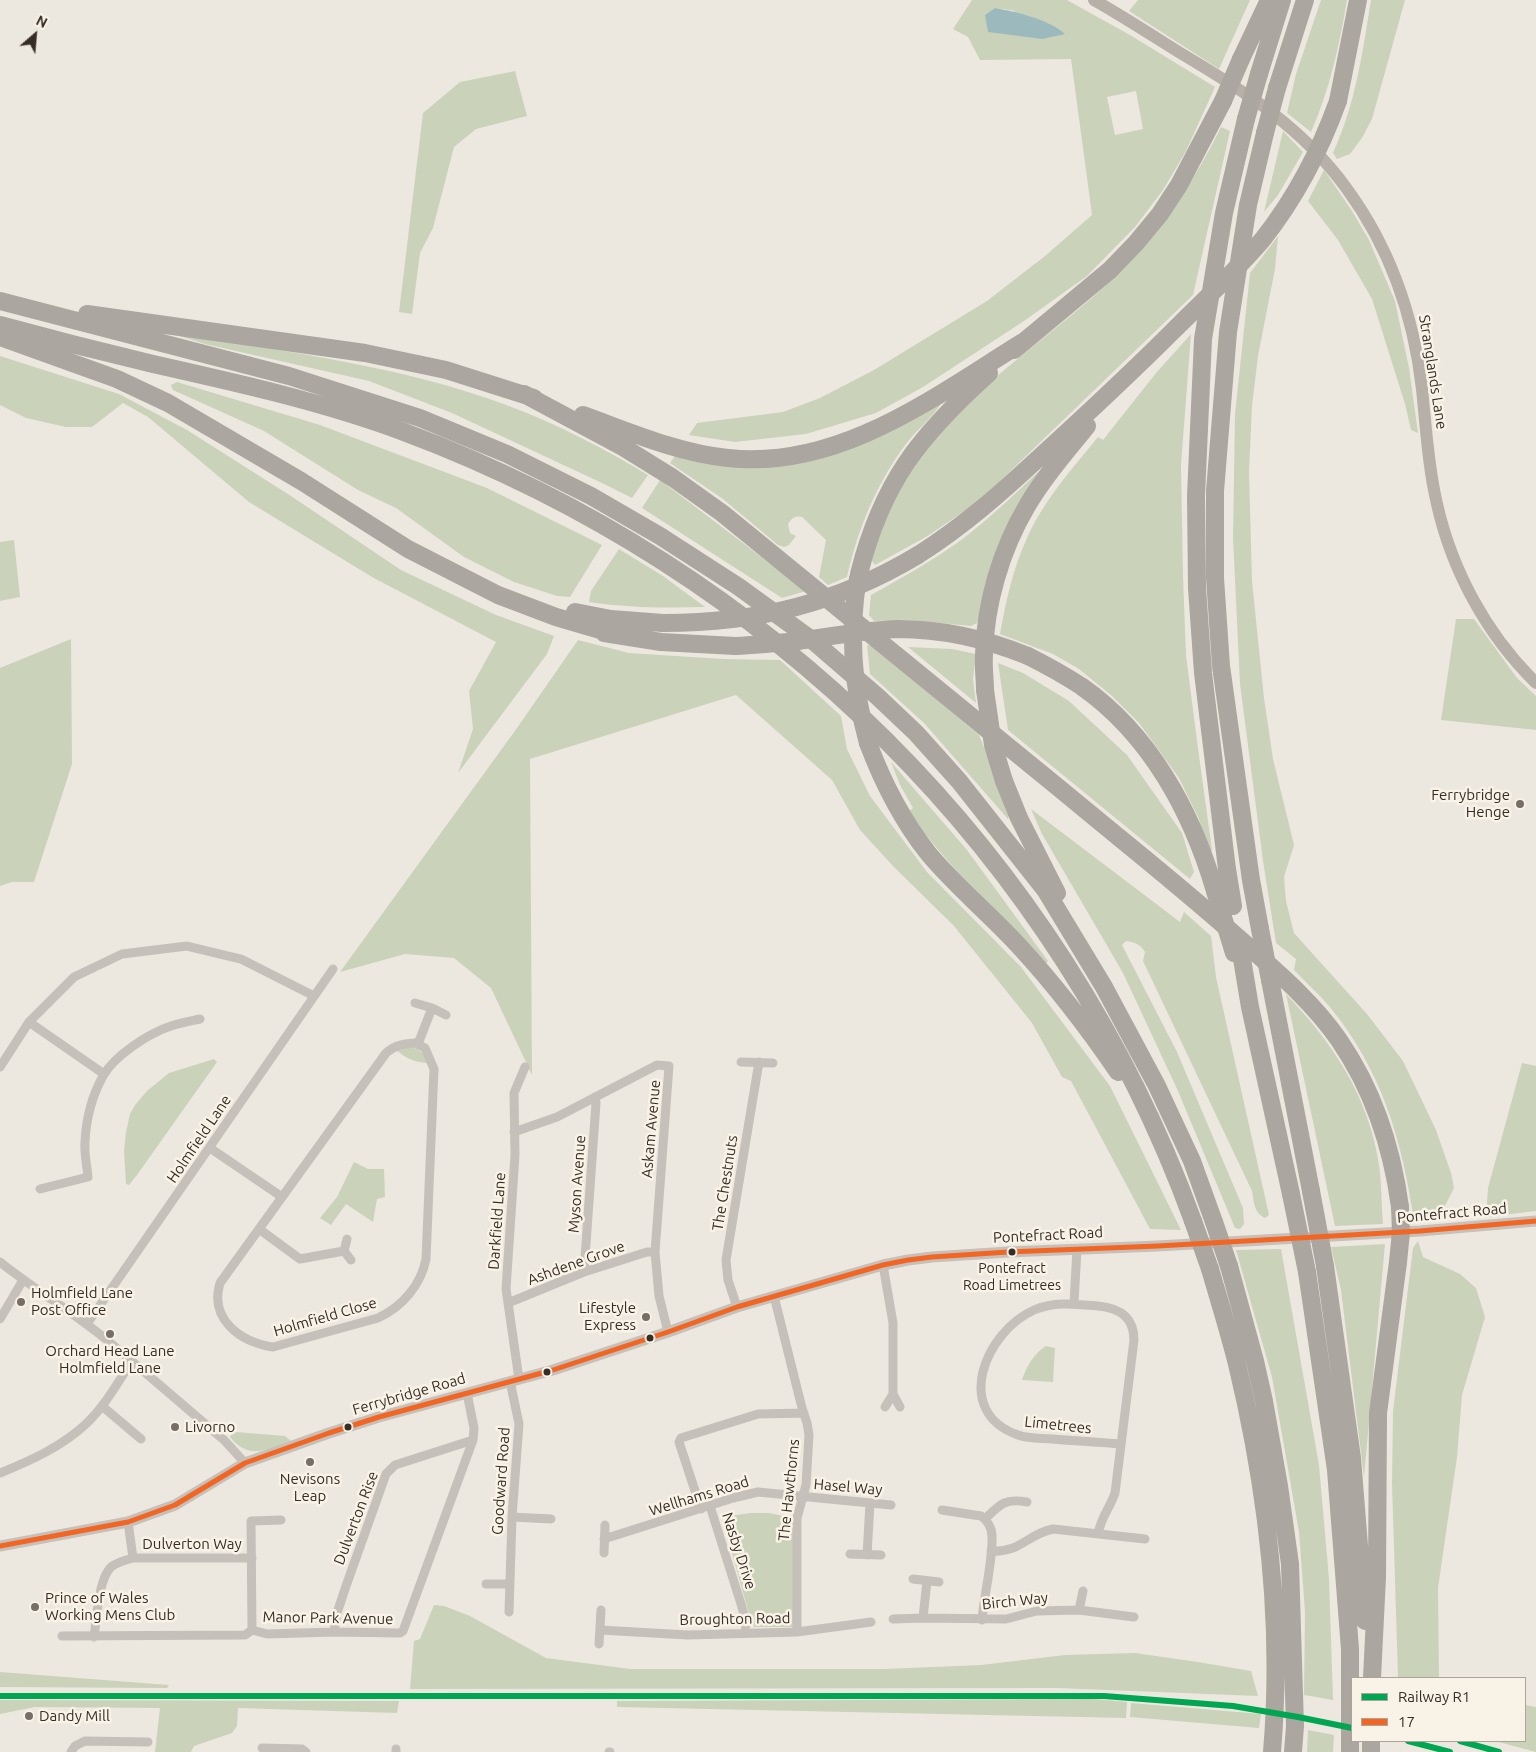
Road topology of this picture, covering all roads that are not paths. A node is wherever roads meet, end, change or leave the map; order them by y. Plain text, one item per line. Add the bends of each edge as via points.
1 (1094, 0) edge
2 (1269, 0) edge
3 (1282, 0) edge
4 (1305, 0) edge
5 (1358, 0) edge
6 (2, 302) edge
7 (0, 325) edge
8 (0, 338) edge
9 (1023, 342) junction
10 (0, 343) edge
11 (42, 353) junction
12 (1118, 386) junction
13 (524, 394) junction
14 (238, 444) junction
15 (464, 578) junction
16 (614, 634) junction
17 (1536, 683) edge
18 (1238, 956) junction
19 (333, 969) dead end
20 (1104, 987) junction
21 (314, 996) junction
22 (416, 1003) dead end
23 (432, 1008) junction
24 (446, 1015) dead end
25 (200, 1019) dead end
26 (29, 1022) junction
27 (418, 1044) junction
28 (741, 1062) dead end
29 (759, 1062) junction
30 (773, 1062) dead end
31 (525, 1066) dead end
32 (0, 1067) edge
33 (104, 1074) junction
34 (595, 1097) junction
35 (514, 1132) junction
36 (1159, 1138) junction
37 (210, 1148) junction
38 (40, 1189) dead end
39 (282, 1197) junction
40 (1536, 1221) edge
41 (259, 1229) junction
42 (348, 1239) dead end
43 (1077, 1249) junction
44 (344, 1251) junction
45 (655, 1252) junction
46 (351, 1260) dead end
47 (0, 1262) edge
48 (883, 1265) junction
49 (584, 1272) junction
50 (23, 1280) junction
51 (774, 1296) junction
52 (508, 1303) junction
53 (1074, 1303) junction
54 (737, 1307) junction
55 (0, 1319) edge
56 (87, 1324) junction
57 (668, 1332) junction
58 (132, 1361) junction
59 (514, 1380) junction
60 (467, 1393) junction
61 (893, 1394) junction
62 (102, 1406) junction
63 (885, 1408) dead end
64 (900, 1408) dead end
65 (804, 1413) junction
66 (141, 1438) dead end
67 (473, 1440) junction
68 (1121, 1444) junction
69 (245, 1462) junction
70 (0, 1473) edge
71 (803, 1497) junction
72 (1027, 1502) dead end
73 (870, 1503) junction
74 (891, 1505) dead end
75 (705, 1508) junction
76 (942, 1510) dead end
77 (512, 1517) junction
78 (551, 1519) dead end
79 (985, 1519) junction
80 (281, 1520) dead end
81 (128, 1522) junction
82 (605, 1526) dead end
83 (1098, 1534) junction
84 (604, 1539) junction
85 (1145, 1539) dead end
86 (0, 1546) edge
87 (991, 1551) junction
88 (604, 1553) dead end
89 (850, 1554) dead end
90 (867, 1555) junction
91 (881, 1555) dead end
92 (133, 1558) junction
93 (252, 1558) junction
94 (913, 1579) dead end
95 (927, 1581) junction
96 (939, 1582) dead end
97 (486, 1584) dead end
98 (510, 1584) junction
99 (1083, 1591) dead end
100 (601, 1610) dead end
101 (1079, 1610) junction
102 (509, 1612) dead end
103 (1134, 1616) dead end
104 (923, 1618) junction
105 (893, 1619) dead end
106 (982, 1620) junction
107 (871, 1622) dead end
108 (252, 1630) junction
109 (600, 1630) junction
110 (334, 1632) junction
111 (797, 1632) junction
112 (746, 1633) junction
113 (62, 1636) dead end
114 (94, 1636) junction
115 (599, 1644) dead end
116 (1372, 1677) edge
117 (1372, 1677) edge
118 (148, 1742) dead end
119 (1350, 1747) edge
120 (262, 1748) dead end
121 (71, 1752) edge
122 (306, 1752) edge
123 (1272, 1752) edge
124 (1293, 1752) edge

1 - 17 main road, Stranglands Lane via 1275,114 1322,158 1360,208 1390,263 1406,308 1418,364 1432,483 1450,547 1490,627
2 - 9 highway, bridge via 1224,101 1179,186 1160,214 1110,270
3 - 18 highway, bridge via 1246,119 1224,213 1204,339 1196,496 1197,588 1203,673
4 - 116 highway, bridge via 1276,88 1248,205 1228,332 1215,491 1215,578 1221,666 1251,880 1325,1266 1352,1458
5 - 12 highway, bridge via 1338,101 1314,158 1292,198 1244,259
6 - 13 highway via 366,353 446,370
6 - 20 highway via 289,376 420,418 515,458 591,496 660,536 739,587 812,640 916,733 960,780 1046,891
7 - 36 highway via 281,394 418,437 582,512 646,549 731,607 802,662 881,735 973,836 1020,895 1067,966 1118,1053
8 - 11 highway
9 - 13 highway via 885,425 821,449 765,460 727,458 675,448
9 - 36 highway, bridge via 965,394 927,434 897,476 879,510 859,574 853,616 858,702 868,743 887,790 913,833 945,872 1040,970 1116,1070
10 - 11 highway
11 - 14 highway via 141,390
12 - 15 highway, bridge via 950,534 859,586 796,608 730,620 664,623 612,619 570,611
12 - 20 highway, bridge via 1038,490 1008,544 996,578 984,656 993,745 1004,781 1019,818
13 - 117 highway, bridge via 623,447 722,513 1190,895 1290,983 1339,1040 1376,1108 1389,1148 1400,1208 1398,1262 1378,1413 1377,1577
14 - 15 highway via 408,549
14 - 16 highway via 376,539 439,576 534,615 571,627
15 - 16 highway via 538,610
16 - 18 highway, bridge via 678,644 735,646 870,631 936,631 973,638 1028,656 1056,670 1106,706 1148,751 1166,776 1202,852
18 - 119 highway, bridge via 1307,1272 1336,1470 1350,1649
19 - 21 street, Holmfield Lane
20 - 124 highway, bridge via 1157,1086 1192,1161 1228,1266 1256,1369 1279,1486 1290,1564
21 - 26 street via 241,959 187,946 122,954 74,977
21 - 37 street, Holmfield Lane
22 - 23 street
23 - 24 street
23 - 27 street
25 - 33 street via 169,1027 146,1038 128,1049
26 - 32 street
26 - 33 street
27 - 39 street, Holmfield Close via 401,1044 386,1053
27 - 41 street, Holmfield Close via 425,1048 434,1069 426,1249 420,1278 405,1300 378,1318 272,1347 249,1341 222,1318 217,1293 220,1283
28 - 29 street
29 - 30 street
29 - 54 street, The Chestnuts via 726,1260 728,1280
31 - 35 street, Darkfield Lane via 514,1093
33 - 38 street via 94,1094 88,1119 85,1144 88,1177
34 - 35 street, Askam Avenue via 556,1117
34 - 45 street, Askam Avenue via 657,1065 670,1066
34 - 49 street, Myson Avenue
35 - 52 street, Darkfield Lane
36 - 123 highway, bridge via 1210,1269 1248,1413 1272,1593 1276,1667
37 - 39 street
37 - 56 street, Holmfield Lane
39 - 41 street, Holmfield Close
40 - 43 street, Pontefract Road via 1420,1231
41 - 44 street via 300,1259
42 - 44 street
43 - 48 street, Pontefract Road via 932,1257
43 - 53 street
44 - 46 street
45 - 49 street, Ashdene Grove
45 - 57 street, Askam Avenue via 659,1296
47 - 50 street
48 - 51 street, Pontefract Road
48 - 61 street via 893,1323
49 - 52 street, Ashdene Grove
50 - 55 street
50 - 56 street
51 - 54 street, Pontefract Road
51 - 65 street, The Hawthorns
52 - 59 street, Darkfield Lane
53 - 68 street, Limetrees via 1116,1309 1123,1313 1134,1331
53 - 68 street, Limetrees via 1035,1310 1007,1328 992,1347 985,1364 981,1384 983,1404 1003,1428 1020,1436
54 - 57 street, Pontefract Road
56 - 58 street
57 - 59 street, Pontefract Road
58 - 62 street
58 - 69 street
59 - 60 street, Ferrybridge Road
59 - 77 street, Goodward Road via 519,1424
60 - 67 street, Manor Park Avenue via 474,1428
60 - 69 street, Ferrybridge Road via 338,1430
61 - 63 street
61 - 64 street
62 - 66 street
62 - 70 street via 72,1435
65 - 71 street, The Hawthorns via 809,1435
65 - 75 street, Nasby Drive via 758,1414 681,1438 679,1442
67 - 110 street, Dulverton Rise via 395,1465 386,1474 337,1613
67 - 110 street, Manor Park Avenue via 403,1631
68 - 83 street, Limetrees via 1112,1502 1102,1516
69 - 81 street, Ferrybridge Road via 175,1505
71 - 73 street, Hasel Way
71 - 75 street, Wellhams Road via 758,1492
71 - 111 street, The Hawthorns via 797,1518
72 - 79 street via 1017,1500 1000,1504
73 - 74 street, Hasel Way
73 - 90 street
75 - 84 street, Wellhams Road
75 - 112 street, Nasby Drive via 742,1604
76 - 79 street
77 - 78 street
77 - 98 street, Goodward Road
79 - 87 street via 992,1536
80 - 93 street via 251,1521
81 - 86 street, Ferrybridge Road
81 - 92 street, Dulverton Way
82 - 84 street
83 - 85 street
83 - 87 street via 1053,1529 1015,1548
84 - 88 street
87 - 106 street
89 - 90 street
90 - 91 street
92 - 93 street, Dulverton Way
92 - 114 street, Dulverton Way via 111,1567 105,1575
93 - 108 street
94 - 95 street
95 - 96 street
95 - 104 street
97 - 98 street
98 - 102 street, Goodward Road
99 - 101 street
100 - 109 street
101 - 103 street, Birch Way
101 - 106 street, Birch Way via 1037,1610 1006,1619
104 - 105 street, Birch Way
104 - 106 street, Birch Way
107 - 111 street, Broughton Road
108 - 110 street, Manor Park Avenue via 267,1634
108 - 114 street, Manor Park Avenue via 245,1635
109 - 112 street, Broughton Road via 688,1635
109 - 115 street
111 - 112 street, Broughton Road
113 - 114 street, Manor Park Avenue
118 - 121 street via 84,1741
120 - 122 street via 302,1749

